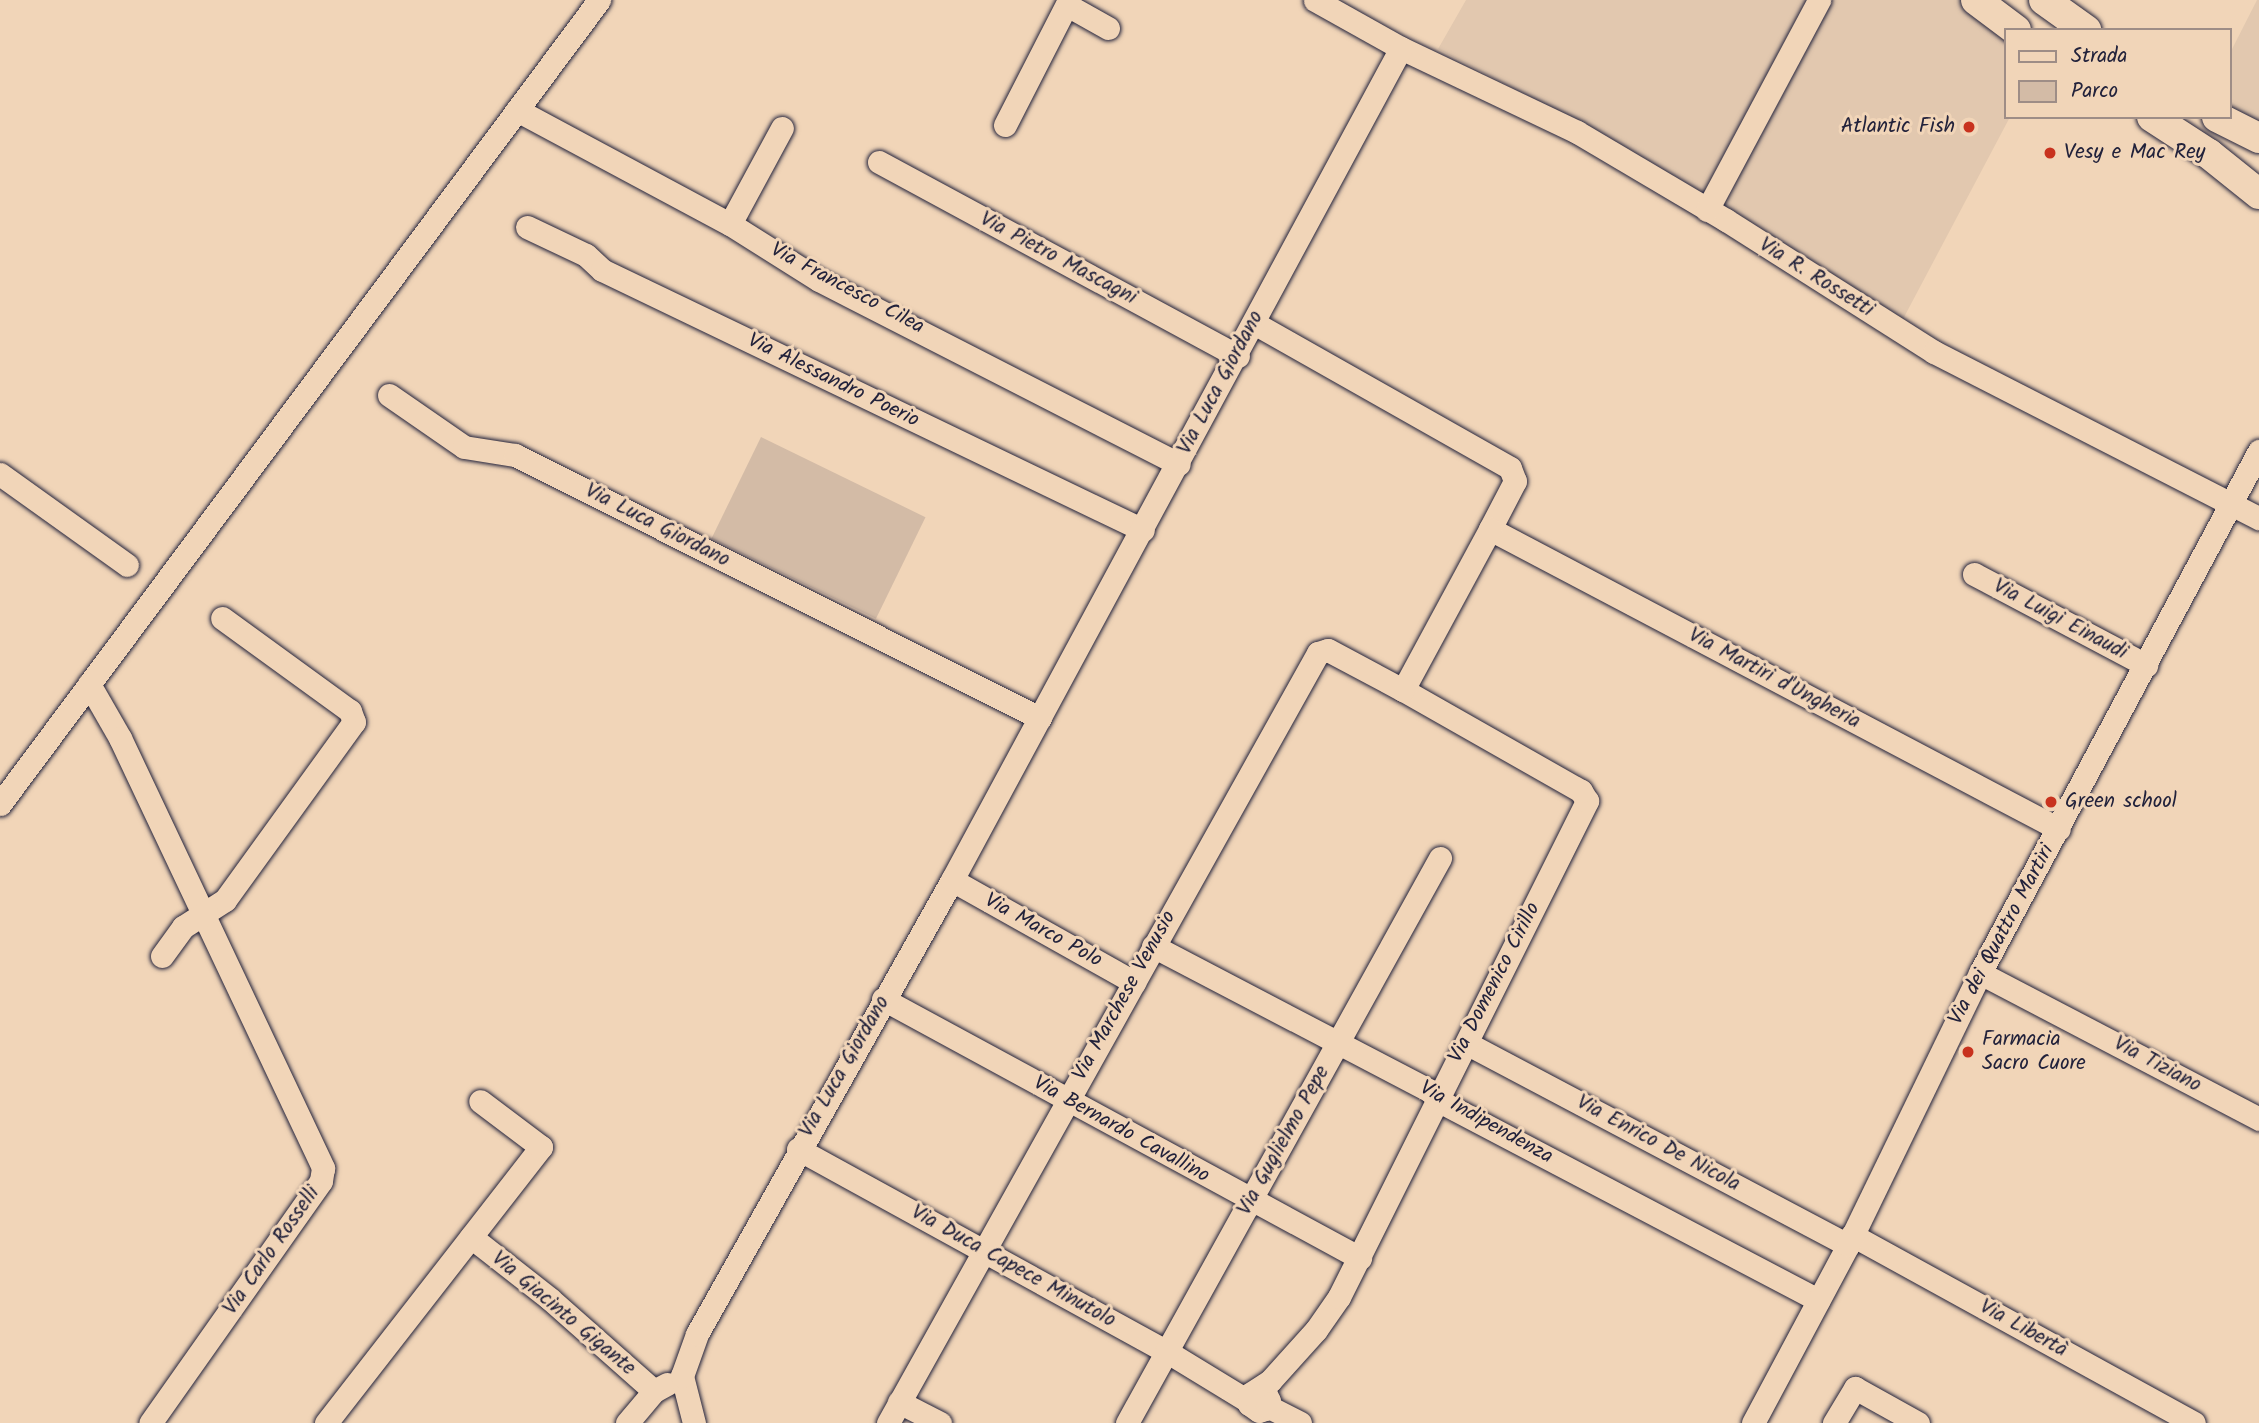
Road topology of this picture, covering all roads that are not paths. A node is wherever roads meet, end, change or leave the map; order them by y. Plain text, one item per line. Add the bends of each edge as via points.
1 (599, 0) edge
2 (1315, 0) edge
3 (1819, 0) edge
4 (1976, 0) edge
5 (2052, 2) edge
6 (1068, 3) edge
7 (1108, 28) dead end
8 (2013, 28) edge
9 (2084, 28) edge
10 (1401, 48) junction
11 (517, 110) junction
12 (2155, 119) edge
13 (2221, 119) edge
14 (1005, 125) dead end
15 (782, 128) dead end
16 (2259, 138) edge
17 (879, 162) dead end
18 (2259, 194) edge
19 (1707, 210) junction
20 (730, 224) junction
21 (527, 227) dead end
22 (1254, 323) junction
23 (1238, 356) junction
24 (388, 395) dead end
25 (2259, 451) edge
26 (1179, 464) junction
27 (0, 474) edge
28 (2234, 503) junction
29 (2259, 518) edge
30 (1143, 530) junction
31 (1490, 530) junction
32 (127, 565) dead end
33 (1974, 574) dead end
34 (222, 618) dead end
35 (2146, 665) junction
36 (89, 684) junction
37 (1403, 690) junction
38 (1040, 718) junction
39 (0, 804) edge
40 (2059, 830) junction
41 (1440, 858) dead end
42 (952, 880) junction
43 (204, 915) junction
44 (1153, 946) junction
45 (162, 956) dead end
46 (1980, 973) junction
47 (1134, 982) junction
48 (883, 999) junction
49 (1339, 1042) junction
50 (1468, 1044) dead end
51 (1437, 1097) junction
52 (480, 1101) dead end
53 (1066, 1101) junction
54 (2259, 1119) edge
55 (799, 1149) junction
56 (1251, 1202) junction
57 (471, 1237) junction
58 (1850, 1240) junction
59 (982, 1250) junction
60 (1360, 1258) junction
61 (1818, 1300) junction
62 (1166, 1351) junction
63 (682, 1376) junction
64 (654, 1391) junction
65 (1258, 1400) edge
66 (899, 1402) junction
67 (150, 1423) edge
68 (326, 1423) edge
69 (627, 1423) edge
70 (694, 1423) edge
71 (887, 1423) edge
72 (940, 1423) edge
73 (1127, 1423) edge
74 (1300, 1423) edge
75 (1753, 1423) edge
76 (1834, 1423) edge
77 (1918, 1423) edge
78 (2194, 1423) edge

1 - 11 street
2 - 10 street, Via R. Rossetti
3 - 19 street
4 - 8 main road
5 - 9 main road
6 - 7 street
6 - 14 street
10 - 19 street, Via R. Rossetti via 1577,132
10 - 22 street, Via Luca Giordano
11 - 20 street, Via Francesco Cilea
11 - 36 street
12 - 18 main road
13 - 16 main road
15 - 20 street
17 - 23 street, Via Pietro Mascagni
19 - 28 street, Via R. Rossetti via 1934,352
20 - 26 street, Via Francesco Cilea via 819,280
21 - 30 street, Via Alessandro Poerio via 586,255 602,270
22 - 23 street, Via Luca Giordano
22 - 31 street via 1510,468 1515,481
23 - 26 street, Via Luca Giordano
24 - 38 street, Via Luca Giordano via 464,447 515,455
25 - 28 street, Via dei Quattro Martiri
26 - 30 street, Via Luca Giordano
27 - 32 street
28 - 29 street, Via R. Rossetti
28 - 35 street, Via dei Quattro Martiri
30 - 38 street, Via Luca Giordano
31 - 37 street
31 - 40 street, Via Martiri d'Ungheria
33 - 35 street, Via Luigi Einaudi
34 - 43 street via 350,711 354,722 225,900
35 - 40 street, Via dei Quattro Martiri
36 - 39 street
36 - 43 street, Via Carlo Rosselli via 120,738
37 - 44 street, Via Marchese Venusio via 1328,650 1320,651
37 - 51 street, Via Domenico Cirillo via 1587,797
38 - 42 street, Via Luca Giordano
40 - 46 street, Via dei Quattro Martiri
41 - 49 street, Via Guglielmo Pepe
42 - 47 street, Via Marco Polo
42 - 48 street, Via Luca Giordano
43 - 45 street via 176,934
43 - 67 street, Via Carlo Rosselli via 324,1175
44 - 47 street, Via Marchese Venusio
44 - 49 street, Via Indipendenza
46 - 54 street, Via Tiziano
46 - 58 street, Via dei Quattro Martiri
47 - 53 street, Via Marchese Venusio
48 - 53 street, Via Bernardo Cavallino
48 - 55 street, Via Luca Giordano
49 - 51 street, Via Indipendenza
49 - 56 street, Via Guglielmo Pepe
50 - 58 street, Via Enrico De Nicola
51 - 60 street, Via Domenico Cirillo
51 - 61 street, Via Indipendenza
52 - 57 street, Via Giacinto Gigante via 541,1146
53 - 56 street, Via Bernardo Cavallino
53 - 59 street, Via Marchese Venusio
55 - 59 street, Via Duca Capece Minutolo
55 - 63 street, Via Luca Giordano via 697,1334
56 - 60 street, Via Bernardo Cavallino
56 - 62 street, Via Guglielmo Pepe
57 - 64 street, Via Giacinto Gigante
57 - 68 street, Via Giacinto Gigante
58 - 61 street, Via dei Quattro Martiri
58 - 78 street, Via Libertà
59 - 62 street, Via Duca Capece Minutolo
59 - 66 street, Via Marchese Venusio
60 - 65 street, Via Domenico Cirillo via 1324,1321
61 - 75 street, Via dei Quattro Martiri
62 - 65 street, Via Duca Capece Minutolo
62 - 73 street, Via Guglielmo Pepe
63 - 64 street
63 - 70 street
64 - 69 street
65 - 74 street, Via Duca Capece Minutolo
66 - 71 street, Via Marchese Venusio
66 - 72 street
76 - 77 street via 1855,1388

